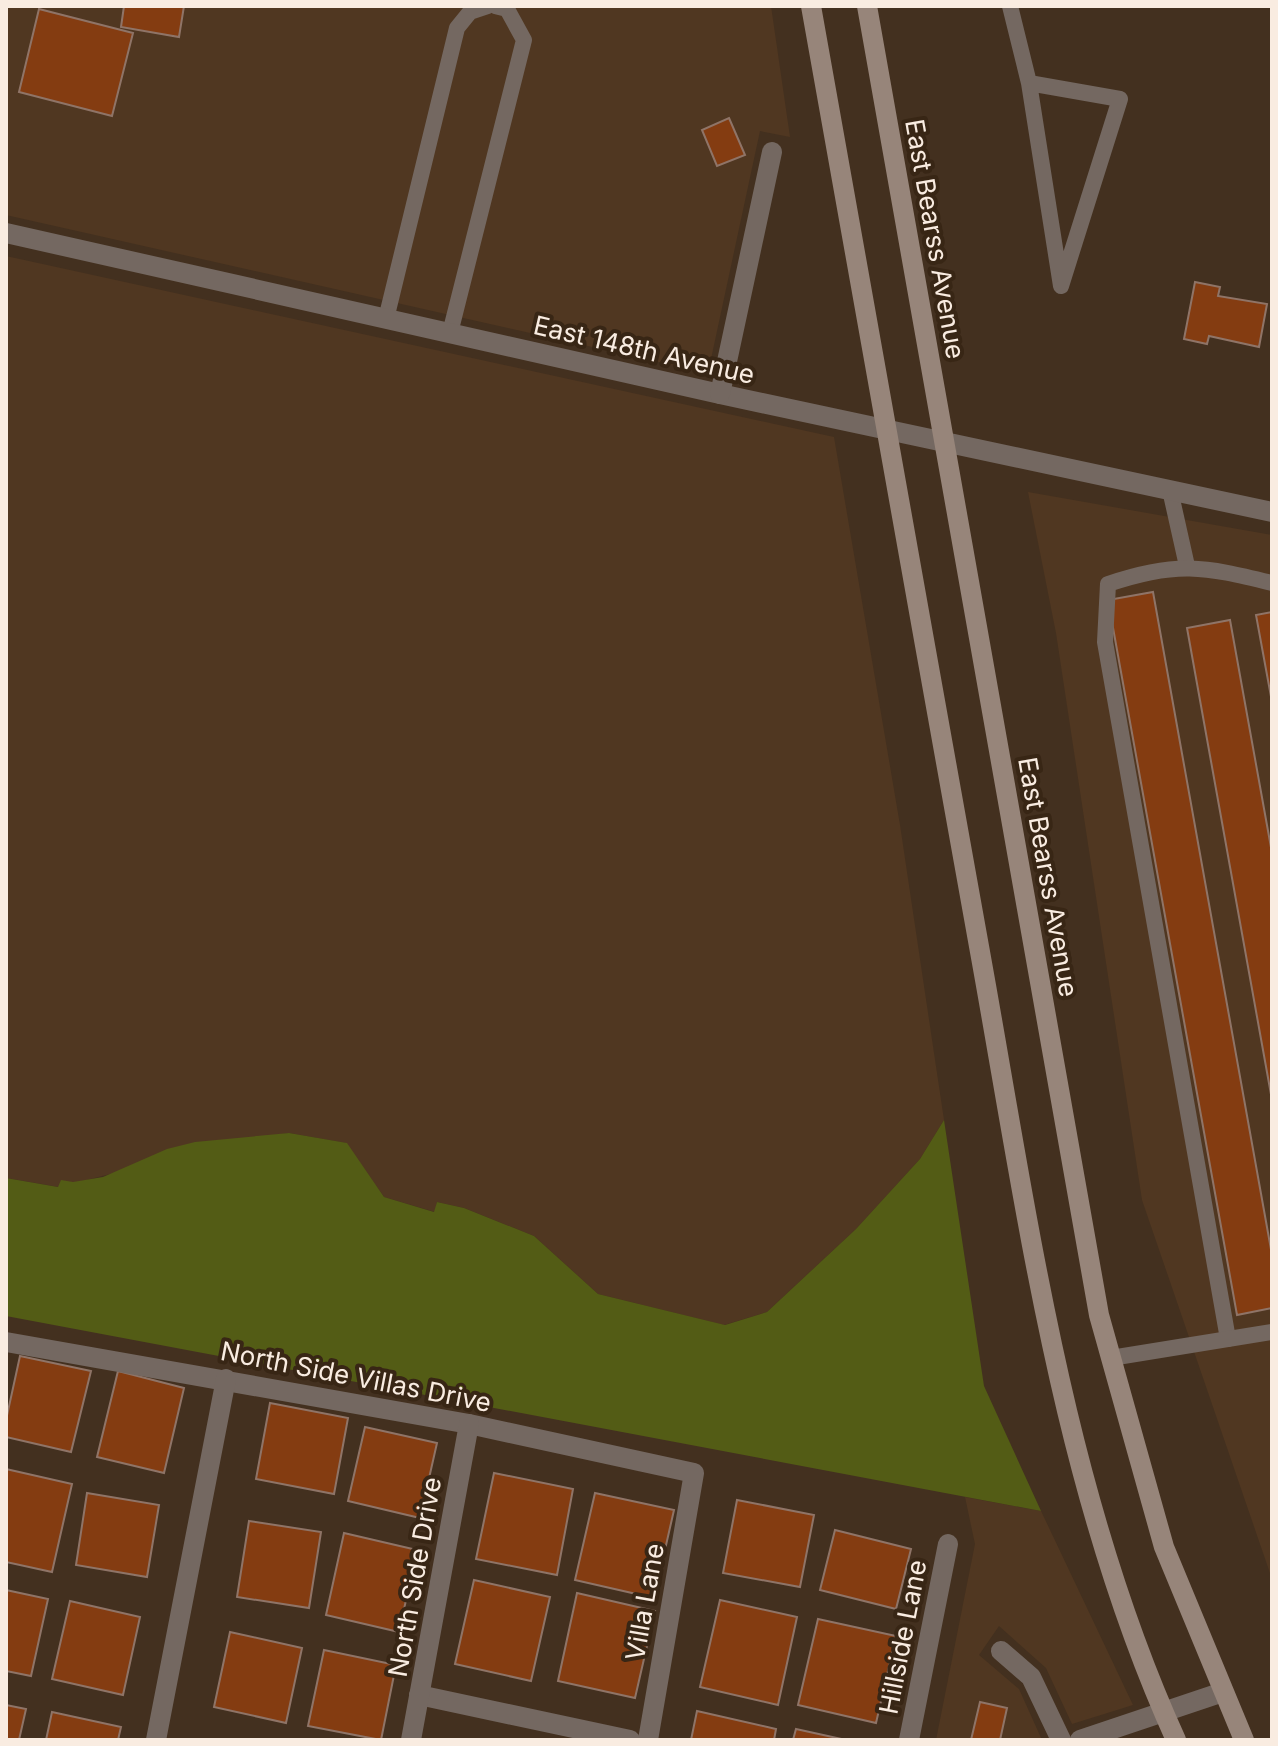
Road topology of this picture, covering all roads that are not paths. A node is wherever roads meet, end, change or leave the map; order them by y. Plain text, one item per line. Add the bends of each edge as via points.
1 (488, 6) edge
2 (495, 6) edge
3 (811, 6) edge
4 (867, 6) edge
5 (1010, 6) edge
6 (1029, 83) junction
7 (772, 152) dead end
8 (6, 233) edge
9 (386, 319) junction
10 (450, 333) junction
11 (720, 394) junction
12 (886, 430) junction
13 (945, 443) junction
14 (1170, 490) junction
15 (1272, 512) edge
16 (1187, 566) junction
17 (1272, 583) edge
18 (1272, 1332) edge
19 (1228, 1339) junction
20 (6, 1342) edge
21 (1111, 1358) junction
22 (226, 1379) junction
23 (469, 1424) junction
24 (694, 1473) joint
25 (948, 1544) dead end
26 (1001, 1651) dead end
27 (1223, 1692) junction
28 (419, 1695) junction
29 (1164, 1714) junction
30 (156, 1740) edge
31 (411, 1740) edge
32 (630, 1740) edge
33 (648, 1740) edge
34 (909, 1740) edge
35 (1061, 1740) edge
36 (1080, 1740) edge
37 (1176, 1740) edge
38 (1244, 1740) edge

1 - 9 lane via 470,12 457,28
2 - 10 lane via 507,9 524,40
3 - 12 main road
4 - 13 main road, East Bearss Avenue
5 - 6 lane
6 - 6 lane via 1049,208 1061,286 1120,99
7 - 11 street
8 - 9 street, East 148th Avenue
9 - 10 street, East 148th Avenue
10 - 11 street, East 148th Avenue
11 - 12 street, East 148th Avenue
12 - 13 street, East 148th Avenue
12 - 29 main road via 1038,1279 1101,1541
13 - 14 street, East 148th Avenue
13 - 21 main road, East Bearss Avenue via 1099,1315
14 - 15 street, East 148th Avenue
14 - 16 lane
16 - 17 lane
16 - 19 lane via 1147,571 1108,584 1105,642
18 - 19 lane
19 - 21 lane
20 - 22 street, North Side Villas Drive
21 - 27 main road, East Bearss Avenue via 1164,1547
22 - 23 street, North Side Villas Drive
22 - 30 street
23 - 24 street, North Side Villas Drive
23 - 28 street, North Side Drive
24 - 33 street, Villa Lane
25 - 34 street, Hillside Lane
26 - 35 street via 1031,1677
27 - 29 street
27 - 38 main road, East Bearss Avenue
28 - 31 street, North Side Drive
28 - 32 street
29 - 36 street
29 - 37 main road

